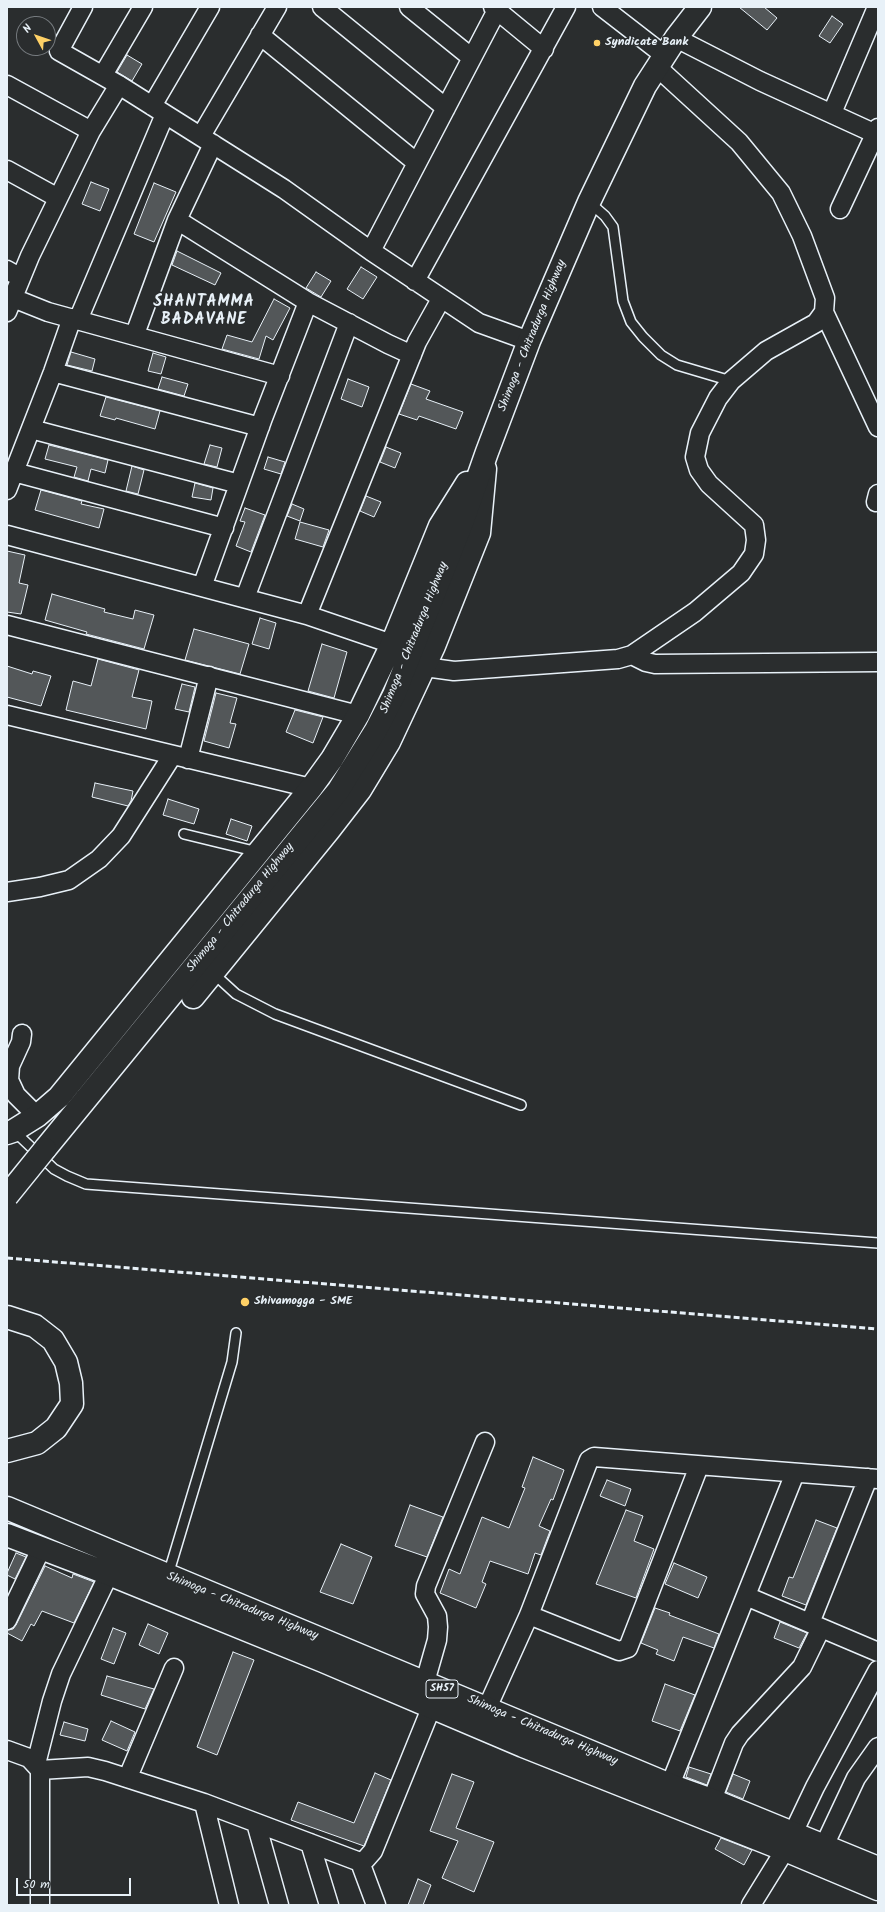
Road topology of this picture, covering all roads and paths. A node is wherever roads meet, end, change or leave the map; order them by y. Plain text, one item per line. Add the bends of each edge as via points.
1 (83, 7) edge
2 (143, 7) edge
3 (210, 7) edge
4 (277, 7) edge
5 (322, 7) edge
6 (409, 7) edge
7 (566, 7) edge
8 (602, 7) edge
9 (700, 7) edge
10 (877, 7) edge
11 (495, 9) edge
12 (260, 35) junction
13 (544, 49) junction
14 (665, 53) junction
15 (472, 58) junction
16 (103, 75) junction
17 (7, 85) edge
18 (119, 85) junction
19 (446, 108) junction
20 (158, 110) junction
21 (832, 114) junction
22 (91, 130) junction
23 (877, 132) edge
24 (207, 140) junction
25 (417, 164) junction
26 (7, 170) edge
27 (58, 198) junction
28 (589, 202) junction
29 (840, 209) dead end
30 (177, 220) junction
31 (371, 251) junction
32 (14, 274) edge
33 (415, 281) junction
34 (441, 299) junction
35 (308, 302) junction
36 (10, 305) edge
37 (824, 312) junction
38 (75, 319) junction
39 (349, 323) junction
40 (135, 334) junction
41 (529, 341) junction
42 (412, 355) junction
43 (54, 372) junction
44 (280, 376) junction
45 (731, 381) junction
46 (260, 427) junction
47 (878, 427) edge
48 (31, 429) junction
49 (487, 452) junction
50 (14, 472) junction
51 (239, 484) junction
52 (7, 490) edge
53 (224, 528) junction
54 (7, 535) edge
55 (202, 587) junction
56 (245, 598) junction
57 (307, 615) junction
58 (7, 625) edge
59 (392, 644) junction
60 (632, 655) junction
61 (878, 662) edge
62 (425, 667) junction
63 (209, 676) junction
64 (7, 715) edge
65 (358, 715) junction
66 (180, 758) junction
67 (311, 788) junction
68 (184, 834) dead end
69 (258, 852) junction
70 (7, 892) edge
71 (213, 973) junction
72 (193, 997) dead end
73 (22, 1034) dead end
74 (521, 1105) dead end
75 (37, 1116) junction
76 (10, 1132) edge
77 (7, 1196) edge
78 (878, 1243) edge
79 (7, 1317) edge
80 (236, 1333) dead end
81 (485, 1442) dead end
82 (7, 1451) edge
83 (700, 1466) junction
84 (794, 1473) junction
85 (873, 1478) edge
86 (7, 1508) edge
87 (7, 1535) edge
88 (42, 1548) junction
89 (109, 1574) junction
90 (167, 1576) junction
91 (746, 1596) junction
92 (529, 1615) junction
93 (7, 1620) edge
94 (816, 1626) junction
95 (878, 1652) edge
96 (174, 1668) dead end
97 (878, 1670) edge
98 (432, 1692) junction
99 (487, 1708) junction
100 (878, 1747) edge
101 (7, 1750) edge
102 (38, 1767) junction
103 (128, 1777) junction
104 (670, 1785) junction
105 (712, 1800) junction
106 (204, 1803) junction
107 (256, 1823) junction
108 (789, 1842) junction
109 (310, 1843) junction
110 (824, 1846) junction
111 (360, 1862) junction
112 (878, 1868) edge
113 (878, 1889) edge
114 (40, 1905) edge
115 (229, 1905) edge
116 (279, 1905) edge
117 (329, 1905) edge
118 (376, 1905) edge
119 (751, 1905) edge

1 - 16 street via 59,51
2 - 16 street
3 - 20 street
4 - 12 street
5 - 19 street
6 - 15 street
7 - 13 street
8 - 14 street
9 - 14 main road, Shimoga - Chitradurga Highway
10 - 21 street
11 - 13 street
11 - 15 street
12 - 24 street
12 - 25 street
13 - 33 street
14 - 21 street via 760,81
14 - 28 main road, Shimoga - Chitradurga Highway via 619,138
14 - 37 street via 780,193 815,269 825,298
15 - 19 street
16 - 18 street
17 - 22 street
18 - 20 street
18 - 22 street
19 - 25 street
20 - 24 street
20 - 38 street
21 - 23 street
22 - 27 street
23 - 29 street
24 - 30 street
24 - 31 street via 284,189
25 - 31 street
26 - 27 street
27 - 32 street
28 - 41 main road, Shimoga - Chitradurga Highway
28 - 45 lane via 614,226 623,301 631,322 642,337 661,355 677,365
30 - 35 street
30 - 40 street
31 - 33 street
32 - 36 street
33 - 34 street
34 - 41 street via 479,323
34 - 42 street
35 - 39 street
35 - 44 street
36 - 38 street
37 - 45 street via 816,323 766,351
37 - 47 street
38 - 40 street
38 - 43 street
39 - 42 street
39 - 56 street
40 - 44 street
41 - 49 main road, Shimoga - Chitradurga Highway
42 - 57 street
43 - 46 street
43 - 48 street
44 - 46 street
45 - 60 street via 718,398 700,432 695,457 699,470 709,484 754,525 754,554 741,573 695,612
46 - 51 street
48 - 50 street
48 - 51 street
49 - 59 main road via 440,526
49 - 62 main road via 479,533
49 - 77 main road, Shimoga - Chitradurga Highway, bridge via 462,523 394,695 376,730 338,791
50 - 52 street
50 - 53 street
51 - 53 street
53 - 55 street
54 - 55 street
55 - 56 street
56 - 57 street
57 - 59 street
58 - 63 street
59 - 65 main road
60 - 61 street via 655,664
60 - 62 street via 618,659 454,671
62 - 71 main road via 389,742 360,790
63 - 65 street
63 - 66 street
64 - 66 street
65 - 67 main road
66 - 67 street
66 - 70 street via 121,836 99,860 69,880
67 - 69 main road
68 - 69 lane
69 - 75 main road via 59,1097
71 - 72 main road
71 - 74 lane via 236,994 275,1014
73 - 75 street via 10,1066 9,1080 16,1095
75 - 76 main road
76 - 78 lane via 54,1169 86,1184
79 - 82 main road via 35,1326 53,1340 66,1362 72,1383 72,1404 56,1428 37,1443
80 - 90 lane via 232,1362
81 - 98 street via 426,1586 425,1594 436,1616 438,1627
83 - 84 street
83 - 92 street via 594,1457 589,1460
83 - 92 street via 628,1648 619,1651
84 - 85 street
84 - 91 street
85 - 94 street
86 - 90 main road, Shimoga - Chitradurga Highway / SH57
87 - 88 main road, Shimoga - Chitradurga Highway / SH57
88 - 89 main road, Shimoga - Chitradurga Highway / SH57
88 - 93 street
89 - 98 main road, Shimoga - Chitradurga Highway / SH57
89 - 102 street via 61,1674 52,1701
90 - 98 main road, Shimoga - Chitradurga Highway / SH57
91 - 94 street
91 - 104 street
92 - 99 street
94 - 95 street
94 - 105 street via 802,1667 737,1739
96 - 103 street
97 - 108 street via 815,1787
98 - 99 main road, Shimoga - Chitradurga Highway / SH57
98 - 108 main road, Shimoga - Chitradurga Highway / SH57 via 523,1746
98 - 111 street via 373,1851
99 - 104 main road, Shimoga - Chitradurga Highway / SH57
100 - 110 street via 856,1778
101 - 102 street via 30,1758
102 - 103 street via 88,1767
102 - 114 street
103 - 106 street
104 - 105 main road, Shimoga - Chitradurga Highway / SH57
105 - 108 main road, Shimoga - Chitradurga Highway / SH57
106 - 107 street
106 - 115 street
107 - 109 street
107 - 116 street
108 - 110 main road, Shimoga - Chitradurga Highway / SH57
108 - 113 main road, Shimoga - Chitradurga Highway / SH57
108 - 119 street
109 - 111 street
109 - 117 street
110 - 112 main road, Shimoga - Chitradurga Highway / SH57
111 - 118 street

